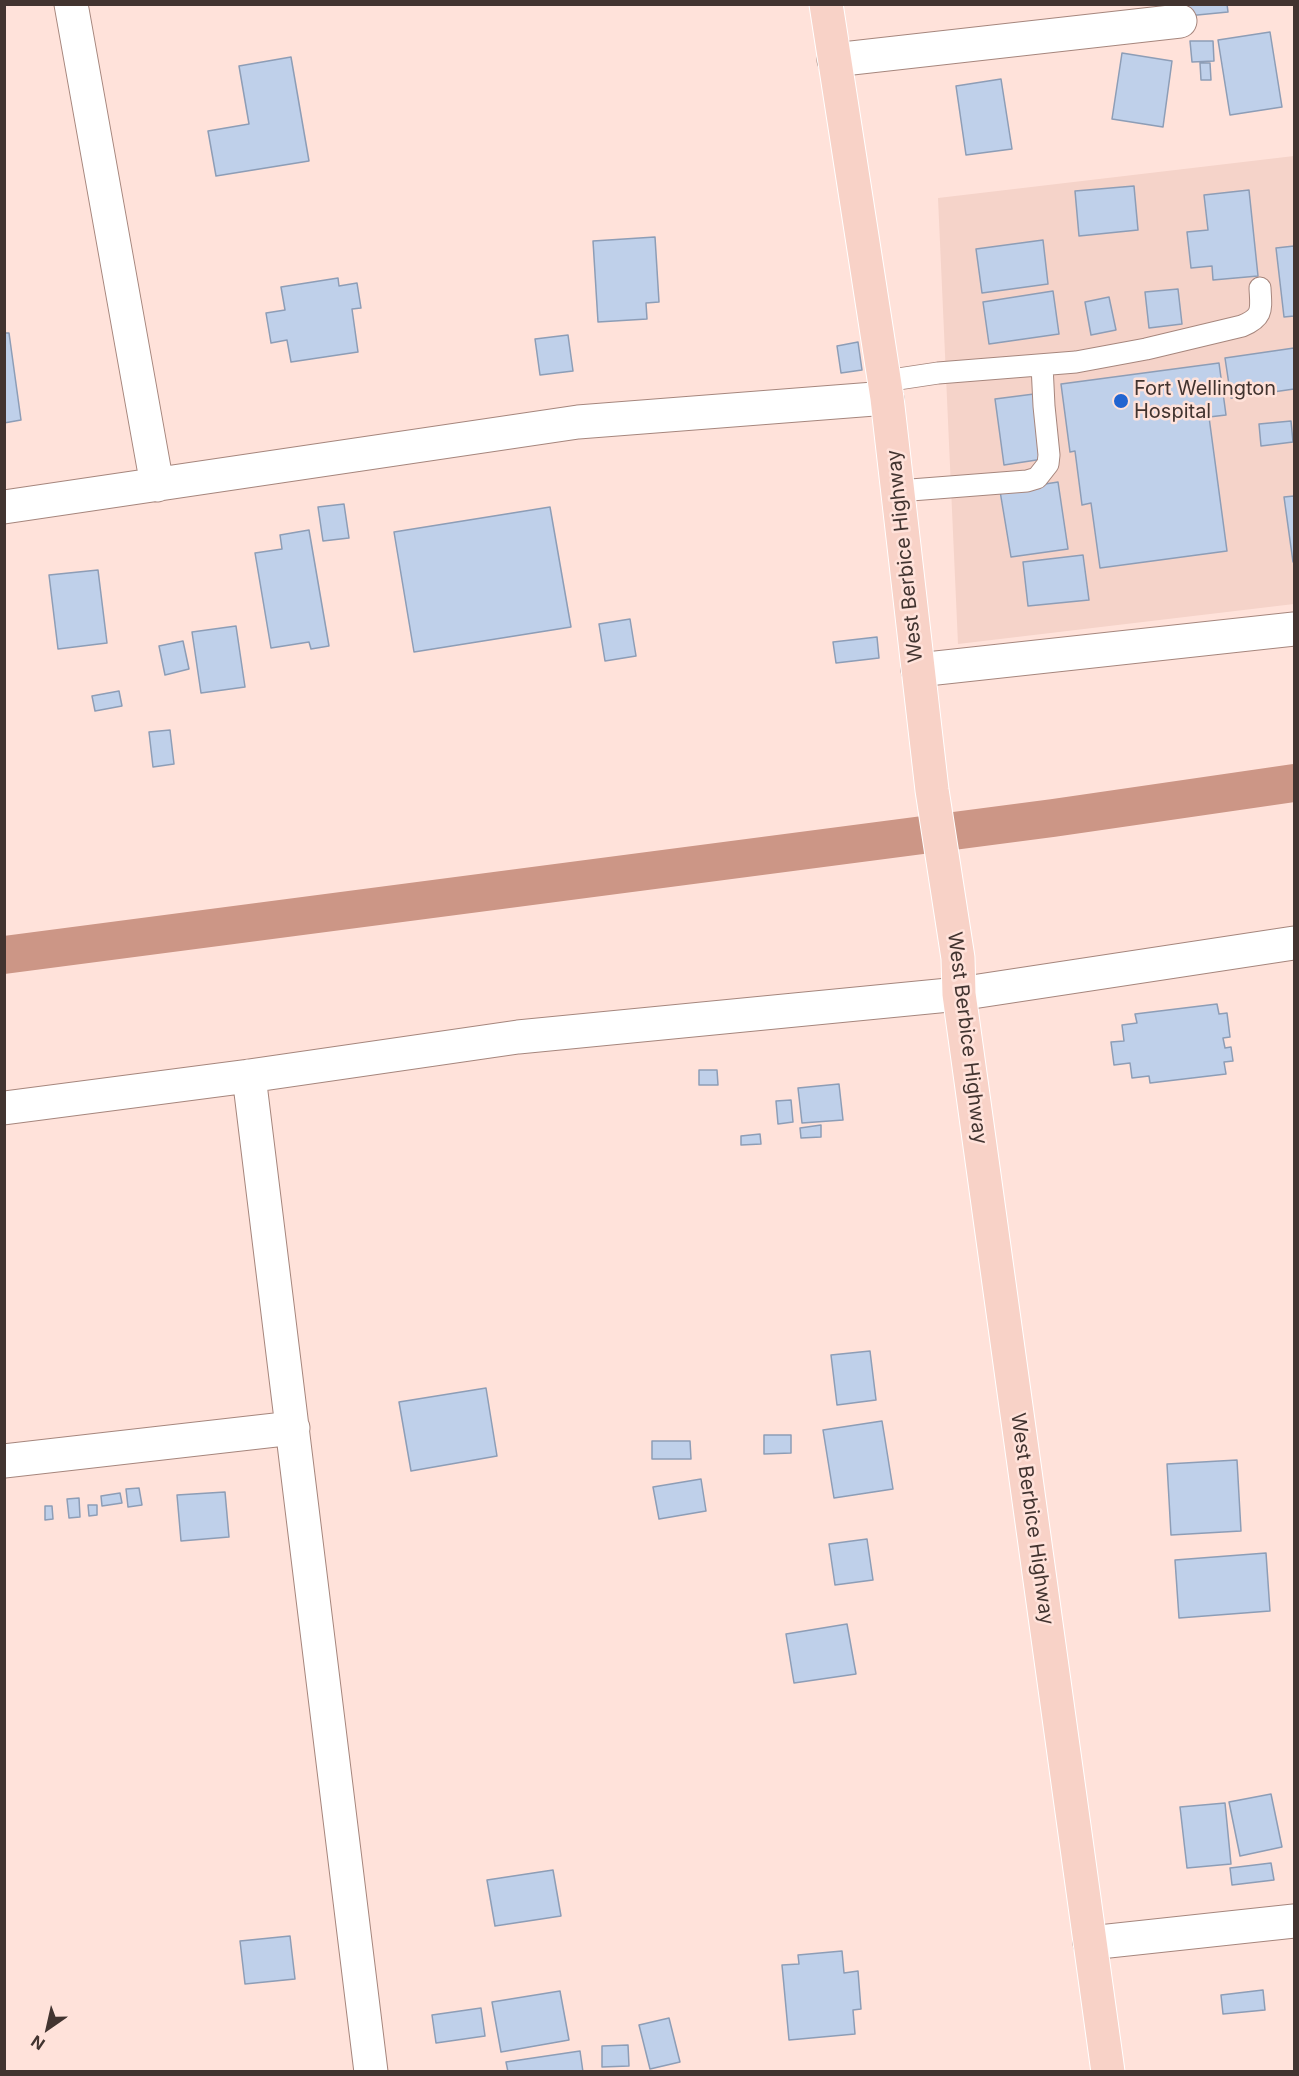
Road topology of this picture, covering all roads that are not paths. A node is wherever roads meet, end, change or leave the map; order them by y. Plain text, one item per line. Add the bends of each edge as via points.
1 (71, 4) edge
2 (826, 4) edge
3 (1180, 21) dead end
4 (834, 60) junction
5 (1260, 288) dead end
6 (1042, 365) junction
7 (886, 390) junction
8 (157, 484) junction
9 (898, 492) junction
10 (4, 507) edge
11 (1294, 629) edge
12 (918, 670) junction
13 (1294, 943) edge
14 (959, 994) junction
15 (249, 1076) junction
16 (4, 1107) edge
17 (293, 1428) junction
18 (4, 1461) edge
19 (1294, 1921) edge
20 (1090, 1943) junction
21 (371, 2072) edge
22 (1108, 2072) edge

1 - 8 street
2 - 4 main road, West Berbice Highway
3 - 4 street
4 - 7 main road, West Berbice Highway
5 - 6 lane via 1260,314 1242,326 1146,349
6 - 7 lane via 938,373
6 - 9 lane via 1049,455 1048,464 1037,478
7 - 8 street via 578,422
7 - 9 main road, West Berbice Highway
8 - 10 street
9 - 12 main road, West Berbice Highway
11 - 12 street
12 - 14 main road, West Berbice Highway via 958,958
13 - 14 street
14 - 15 street via 518,1036
14 - 20 main road, West Berbice Highway
15 - 16 street
15 - 17 street
17 - 18 street
17 - 21 street
19 - 20 street
20 - 22 main road, West Berbice Highway

